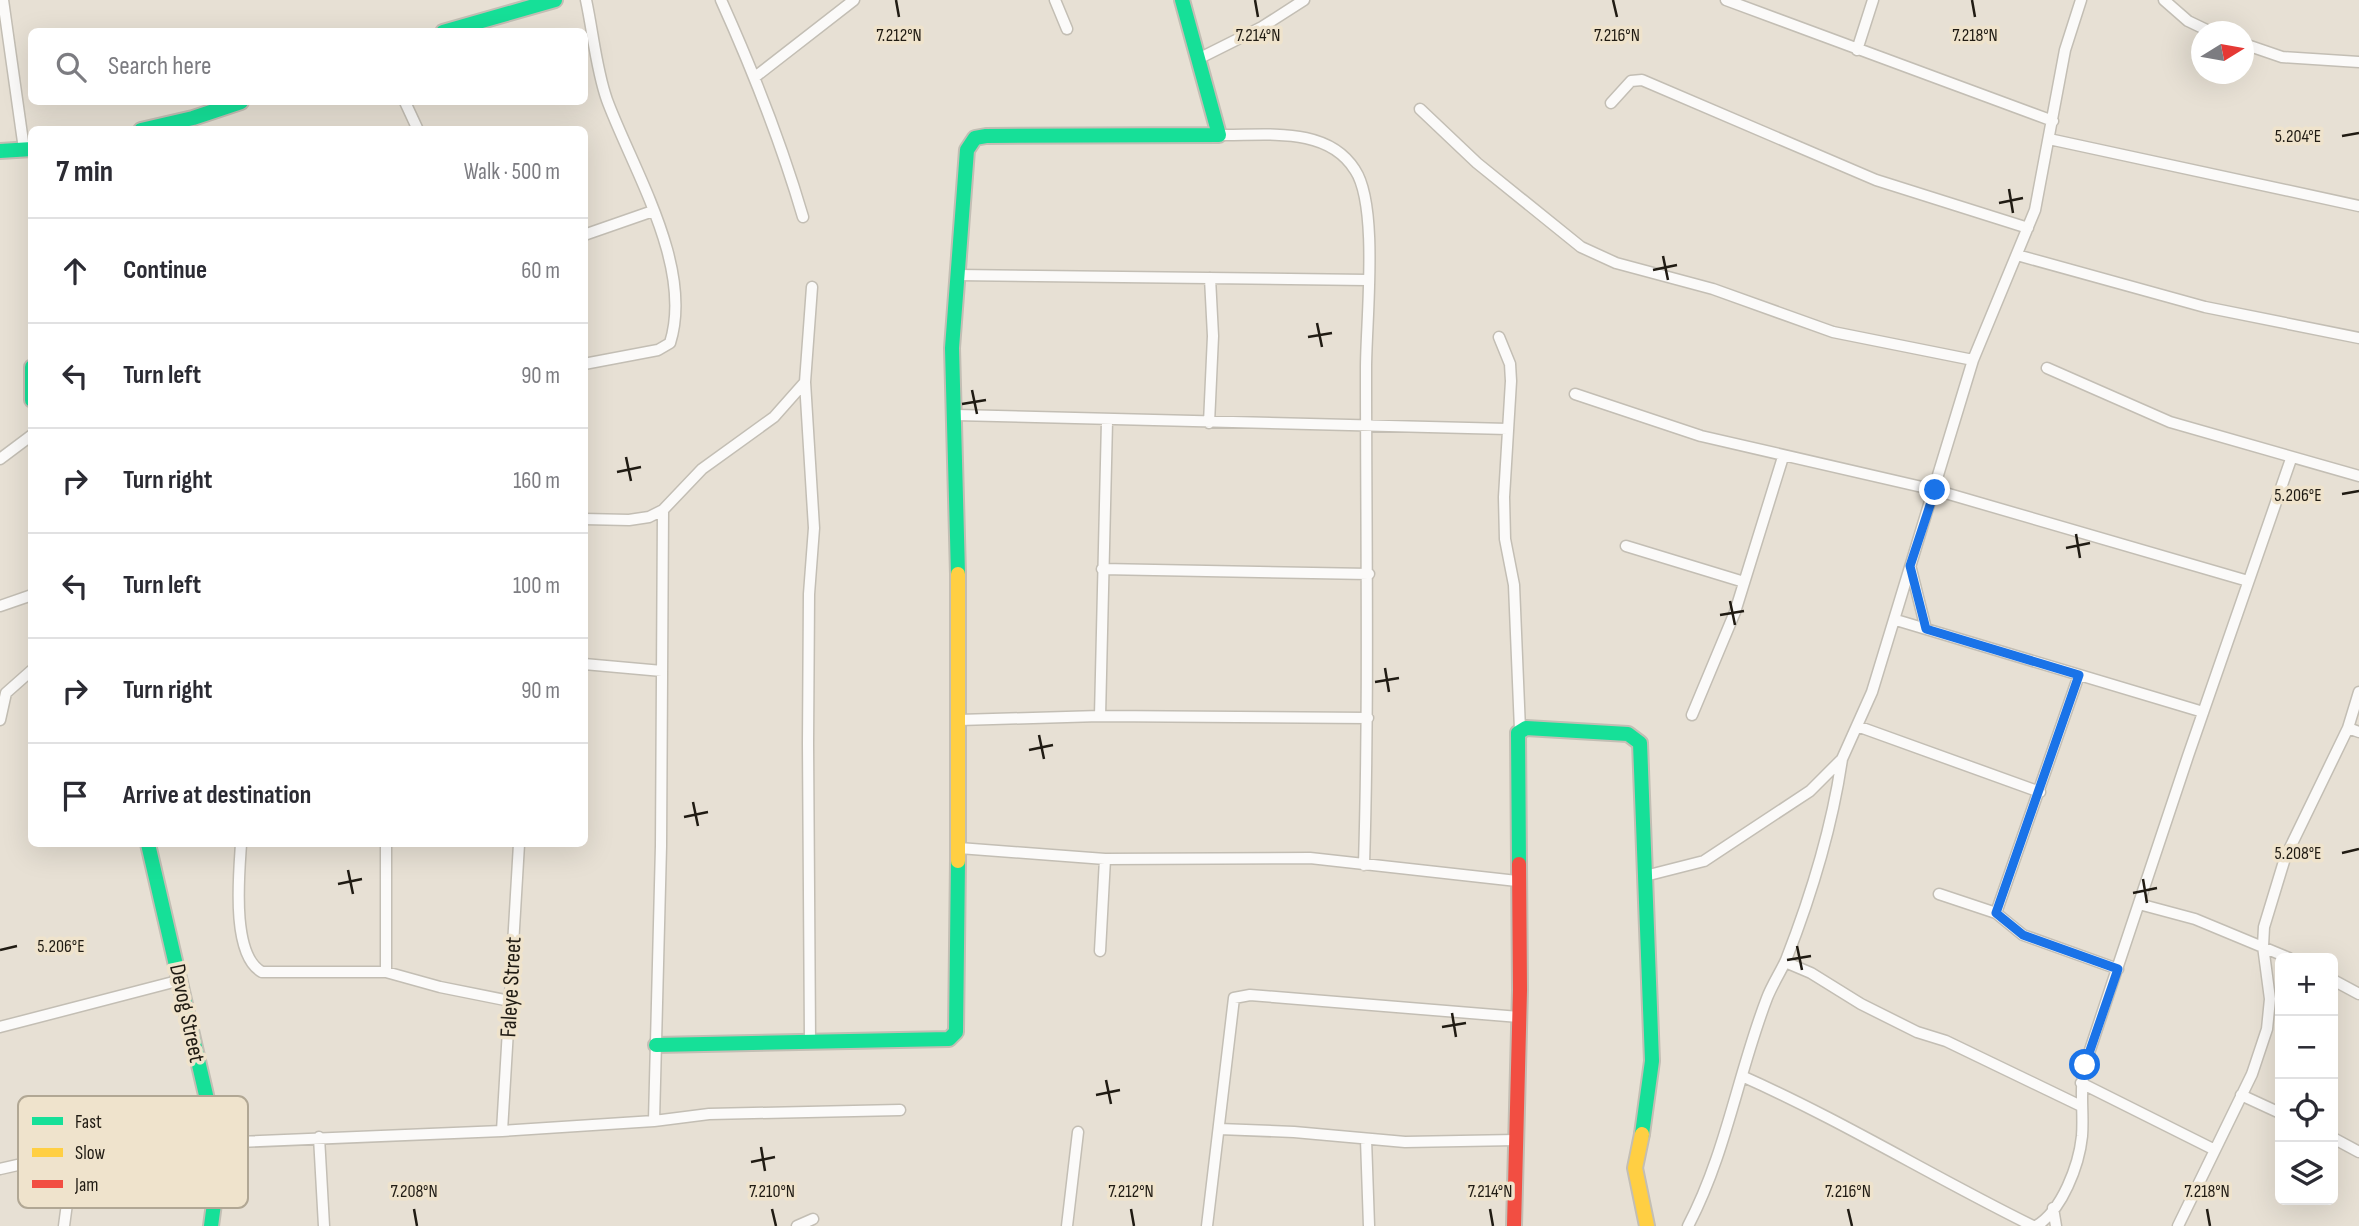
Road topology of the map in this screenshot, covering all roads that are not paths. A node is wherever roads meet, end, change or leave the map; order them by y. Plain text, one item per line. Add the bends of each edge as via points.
1 (3, 0) edge
2 (554, 0) edge
3 (586, 0) edge
4 (721, 0) edge
5 (854, 0) edge
6 (1055, 0) edge
7 (1182, 0) edge
8 (1304, 0) edge
9 (1726, 0) edge
10 (1873, 0) edge
11 (2081, 0) edge
12 (2164, 0) edge
13 (2191, 22) edge
14 (457, 28) edge
15 (1067, 29) dead end
16 (2254, 47) edge
17 (1857, 50) junction
18 (1200, 58) junction
19 (2359, 62) edge
20 (755, 77) junction
21 (1611, 103) dead end
22 (232, 105) edge
23 (406, 105) edge
24 (1420, 109) dead end
25 (2053, 121) junction
26 (158, 126) edge
27 (416, 126) edge
28 (1219, 135) junction
29 (2049, 139) junction
30 (28, 149) edge
31 (0, 150) edge
32 (2359, 206) edge
33 (653, 211) junction
34 (803, 217) dead end
35 (2028, 228) junction
36 (588, 234) edge
37 (2017, 255) junction
38 (957, 275) junction
39 (1210, 278) junction
40 (1367, 280) junction
41 (812, 287) dead end
42 (1499, 337) dead end
43 (2359, 338) edge
44 (1973, 360) junction
45 (588, 363) edge
46 (2047, 368) dead end
47 (805, 382) junction
48 (1575, 394) dead end
49 (956, 415) junction
50 (1107, 421) junction
51 (1209, 423) junction
52 (1368, 426) junction
53 (1508, 429) junction
54 (28, 438) edge
55 (1783, 457) junction
56 (2291, 459) junction
57 (0, 460) edge
58 (2359, 476) edge
59 (1935, 490) junction
60 (663, 510) junction
61 (588, 519) edge
62 (1626, 546) dead end
63 (1910, 566) junction
64 (1102, 569) junction
65 (1369, 574) junction
66 (2248, 581) junction
67 (1744, 582) junction
68 (28, 596) edge
69 (0, 606) edge
70 (1896, 620) junction
71 (1926, 629) junction
72 (588, 664) edge
73 (662, 671) junction
74 (28, 674) edge
75 (2079, 675) junction
76 (2359, 692) edge
77 (2203, 712) junction
78 (1692, 715) dead end
79 (1100, 716) junction
80 (1368, 718) junction
81 (0, 720) edge
82 (960, 720) junction
83 (1857, 726) junction
84 (2348, 728) junction
85 (1520, 730) junction
86 (2359, 732) edge
87 (1842, 759) junction
88 (2040, 792) junction
89 (149, 847) edge
90 (241, 847) edge
91 (386, 847) edge
92 (519, 847) edge
93 (959, 848) junction
94 (1105, 859) junction
95 (1364, 865) junction
96 (1645, 876) junction
97 (1517, 881) junction
98 (1939, 894) dead end
99 (2139, 904) junction
100 (1996, 913) junction
101 (2263, 946) junction
102 (1100, 951) dead end
103 (2278, 953) edge
104 (1785, 962) junction
105 (2118, 969) junction
106 (386, 972) junction
107 (181, 980) junction
108 (2338, 983) edge
109 (2359, 994) edge
110 (510, 1001) junction
111 (1519, 1017) junction
112 (0, 1027) edge
113 (810, 1041) junction
114 (656, 1045) junction
115 (1744, 1077) junction
116 (2081, 1083) junction
117 (2241, 1095) junction
118 (206, 1096) edge
119 (2081, 1106) junction
120 (900, 1110) dead end
121 (2275, 1112) edge
122 (654, 1121) junction
123 (1219, 1129) junction
124 (502, 1131) junction
125 (1078, 1132) dead end
126 (318, 1137) junction
127 (1366, 1139) junction
128 (1516, 1140) junction
129 (248, 1141) edge
130 (2338, 1141) edge
131 (2215, 1150) junction
132 (2359, 1152) edge
133 (18, 1165) edge
134 (0, 1169) edge
135 (66, 1208) edge
136 (214, 1208) edge
137 (2053, 1208) junction
138 (813, 1219) dead end
139 (64, 1226) edge
140 (211, 1226) edge
141 (324, 1226) edge
142 (797, 1226) edge
143 (1067, 1226) edge
144 (1207, 1226) edge
145 (1369, 1226) edge
146 (1514, 1226) edge
147 (1647, 1226) edge
148 (1688, 1226) edge
149 (2034, 1226) edge
150 (2056, 1226) edge
151 (2178, 1226) edge

1 - 30 street
2 - 14 street
3 - 33 street via 606,97
4 - 20 street
5 - 20 street
6 - 15 street
7 - 18 street
8 - 18 street
9 - 17 street
10 - 17 street
11 - 25 street via 2065,50
12 - 13 street
16 - 19 street via 2282,57
17 - 25 street
18 - 28 street
20 - 34 street
21 - 35 street via 1631,81 1642,80 1876,180
22 - 26 street
23 - 27 street
24 - 44 street via 1477,163 1581,247 1616,263 1713,289 1833,332
25 - 29 street
28 - 38 street via 975,138 967,150
28 - 40 street via 1295,136 1335,148 1362,182 1368,219
29 - 32 street
29 - 35 street
30 - 31 street
33 - 36 street
33 - 45 street via 677,295 670,343 658,350
35 - 37 street
37 - 43 street via 2205,306
37 - 44 street
38 - 39 street
38 - 49 street via 952,348
39 - 40 street
39 - 51 street
40 - 52 street
41 - 47 street
42 - 53 street via 1510,364
44 - 59 street
46 - 56 street via 2170,422
47 - 60 street via 775,417 702,469
47 - 113 street via 814,528 807,743
48 - 55 street via 1701,436
49 - 50 street
49 - 82 street
50 - 51 street
50 - 64 street
51 - 52 street
52 - 53 street
52 - 65 street
53 - 85 street via 1505,539 1514,584
54 - 57 street
55 - 59 street
55 - 67 street
56 - 58 street
56 - 66 street
59 - 63 street
59 - 66 street
60 - 61 street via 629,520
60 - 73 street
62 - 67 street
63 - 70 street
63 - 71 street
64 - 65 street
64 - 79 street
65 - 80 street
66 - 77 street
67 - 78 street
68 - 69 street
70 - 71 street
70 - 83 street
71 - 75 street
72 - 73 street
73 - 114 street
74 - 81 street via 6,693
75 - 77 street
75 - 88 street
76 - 84 street
77 - 99 street
79 - 80 street
79 - 82 street
80 - 95 street
82 - 93 street
83 - 87 street
83 - 88 street
84 - 86 street
84 - 101 street via 2285,858 2264,927
85 - 96 street via 1633,735 1641,750
85 - 97 street
87 - 96 street via 1810,791 1704,862
87 - 104 street via 1814,886
88 - 100 street
89 - 107 street, Devog Street
90 - 106 street via 238,893 245,951 253,967 262,972
91 - 106 street
92 - 110 street, Faleye Street
93 - 94 street
93 - 113 street via 957,1032 949,1039
94 - 95 street via 1310,858
94 - 102 street
95 - 97 street
96 - 147 street via 1651,1061 1647,1113 1635,1168
97 - 111 street
98 - 100 street
99 - 101 street via 2195,919
99 - 105 street
100 - 105 street via 2023,935
101 - 103 street
101 - 117 street via 2269,1019
104 - 115 street via 1767,997
104 - 119 street via 1917,1032 1946,1041
105 - 116 street
106 - 110 street
107 - 112 street
107 - 118 street, Devog Street
108 - 109 street
110 - 124 street, Faleye Street
111 - 123 street via 1250,995 1234,998
111 - 128 street
113 - 114 street
114 - 122 street
115 - 148 street
115 - 149 street via 1819,1111 1958,1190
116 - 119 street
116 - 131 street
117 - 121 street
117 - 131 street
119 - 137 street via 2082,1138 2076,1164
120 - 122 street via 709,1114
122 - 124 street
123 - 127 street
123 - 144 street
124 - 126 street
125 - 143 street
126 - 129 street
126 - 141 street
127 - 128 street
127 - 145 street
128 - 146 street
130 - 132 street
131 - 151 street
133 - 134 street
135 - 139 street
136 - 140 street, Devog Street
137 - 149 street via 2045,1221
137 - 150 street
138 - 142 street

